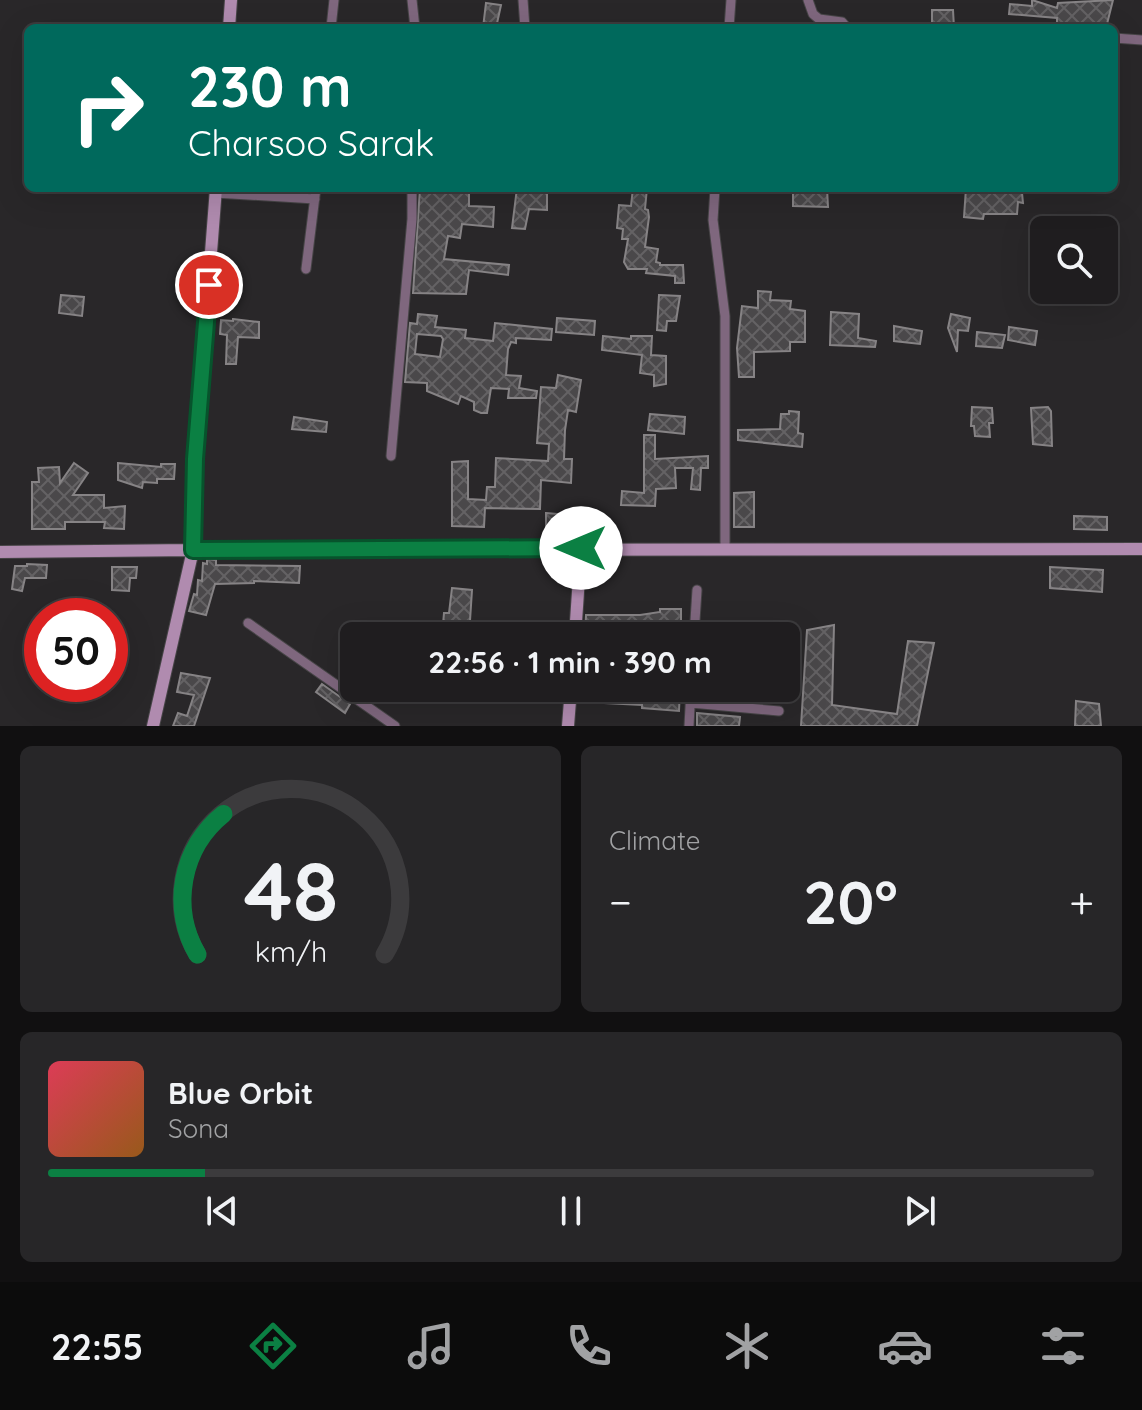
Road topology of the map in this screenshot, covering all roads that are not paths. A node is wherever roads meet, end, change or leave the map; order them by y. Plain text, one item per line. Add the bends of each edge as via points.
1 (231, 0) edge
2 (334, 0) edge
3 (412, 0) edge
4 (523, 0) edge
5 (731, 0) edge
6 (808, 0) edge
7 (229, 24) edge
8 (331, 24) edge
9 (415, 24) edge
10 (525, 24) edge
11 (729, 24) edge
12 (844, 24) edge
13 (1118, 38) edge
14 (1142, 40) edge
15 (215, 192) edge
16 (228, 192) edge
17 (316, 192) edge
18 (412, 192) edge
19 (715, 192) edge
20 (315, 199) junction
21 (306, 269) dead end
22 (391, 456) dead end
23 (581, 548) junction
24 (725, 549) junction
25 (1142, 549) edge
26 (193, 550) junction
27 (0, 552) edge
28 (697, 590) dead end
29 (576, 622) edge
30 (695, 622) edge
31 (248, 623) dead end
32 (570, 702) edge
33 (691, 703) joint
34 (779, 711) dead end
35 (153, 726) edge
36 (395, 726) edge
37 (568, 726) edge
38 (689, 726) edge

1 - 7 main road
2 - 8 street
3 - 9 street
4 - 10 street
5 - 11 street
6 - 12 street via 819,19
13 - 14 street
15 - 26 main road
16 - 20 street
17 - 20 street
18 - 22 street
19 - 24 street via 713,220 725,316
20 - 21 street
23 - 24 main road
23 - 26 main road
23 - 29 main road
24 - 25 main road
26 - 27 main road
26 - 35 main road
28 - 30 street
31 - 36 street
32 - 37 main road
33 - 34 street
33 - 38 street

